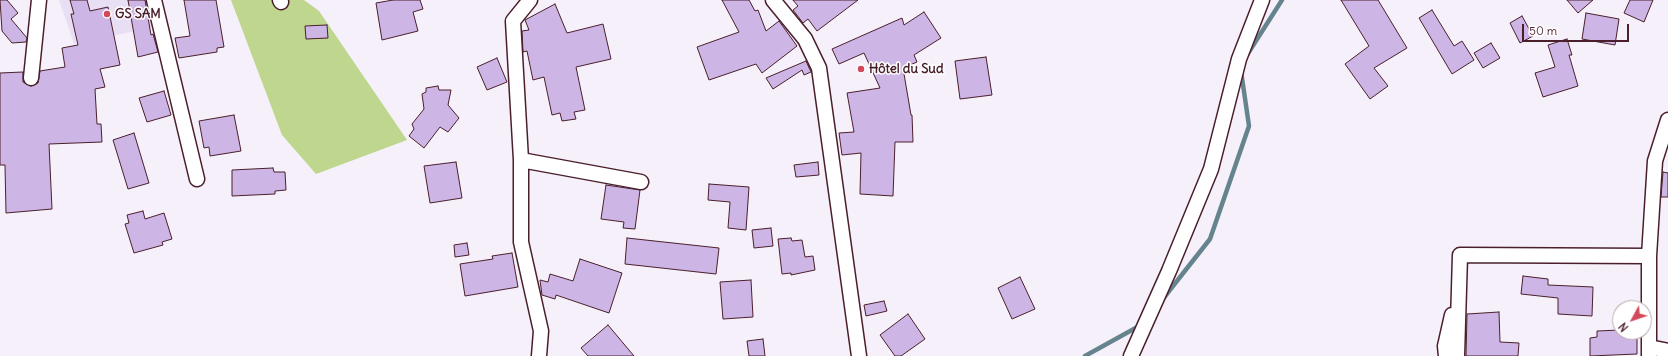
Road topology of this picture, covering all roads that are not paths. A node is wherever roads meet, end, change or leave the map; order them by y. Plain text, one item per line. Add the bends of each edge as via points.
1 (39, 0) edge
2 (154, 0) edge
3 (530, 0) edge
4 (772, 0) edge
5 (1262, 0) edge
6 (31, 78) dead end
7 (1668, 120) edge
8 (521, 160) junction
9 (197, 179) dead end
10 (641, 182) dead end
11 (1649, 256) junction
12 (1458, 301) junction
13 (1668, 351) edge
14 (1649, 352) edge
15 (539, 356) edge
16 (859, 356) edge
17 (1130, 356) edge
18 (1446, 356) edge
19 (1457, 356) edge

1 - 6 street
2 - 9 street
3 - 8 street via 513,20
4 - 16 street via 805,39 819,68
5 - 17 street via 1239,59 1211,169 1169,271
7 - 11 street via 1655,162
8 - 10 street
8 - 15 street via 521,242 541,331
11 - 12 street via 1460,255
11 - 14 street
12 - 18 street via 1454,301 1445,346
12 - 19 street
13 - 14 street

